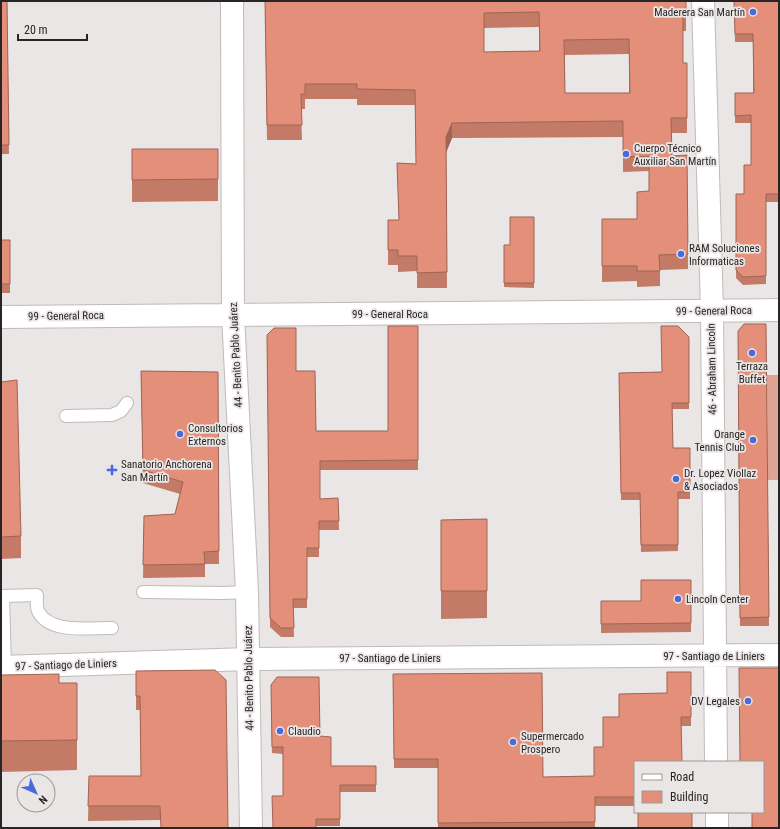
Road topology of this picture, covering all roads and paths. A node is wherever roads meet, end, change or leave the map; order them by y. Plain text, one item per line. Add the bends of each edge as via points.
1 (232, 1) edge
2 (703, 1) edge
3 (779, 310) edge
4 (712, 311) junction
5 (233, 315) junction
6 (1, 317) edge
7 (126, 403) dead end
8 (66, 416) dead end
9 (142, 592) dead end
10 (247, 592) junction
11 (2, 596) edge
12 (112, 628) dead end
13 (715, 655) junction
14 (779, 655) edge
15 (249, 659) junction
16 (3, 667) edge
17 (716, 761) edge
18 (717, 813) edge
19 (251, 828) edge
20 (717, 828) edge

1 - 5 street, 44 - Benito Pablo Juárez
2 - 4 street, 46 - Abraham Lincoln
3 - 4 street, 99 - General Roca
4 - 5 street, 99 - General Roca
4 - 13 street, 46 - Abraham Lincoln
5 - 6 street, 99 - General Roca
5 - 10 street, 44 - Benito Pablo Juárez
7 - 8 lane via 121,411 112,416
9 - 10 lane
10 - 15 street, 44 - Benito Pablo Juárez
11 - 12 lane via 37,595 38,610 47,622 63,627
11 - 16 lane
13 - 14 street, 97 - Santiago de Liniers
13 - 15 street, 97 - Santiago de Liniers
13 - 17 street, 46 - Abraham Lincoln
15 - 16 street, 97 - Santiago de Liniers
15 - 19 street, 44 - Benito Pablo Juárez
18 - 20 street

